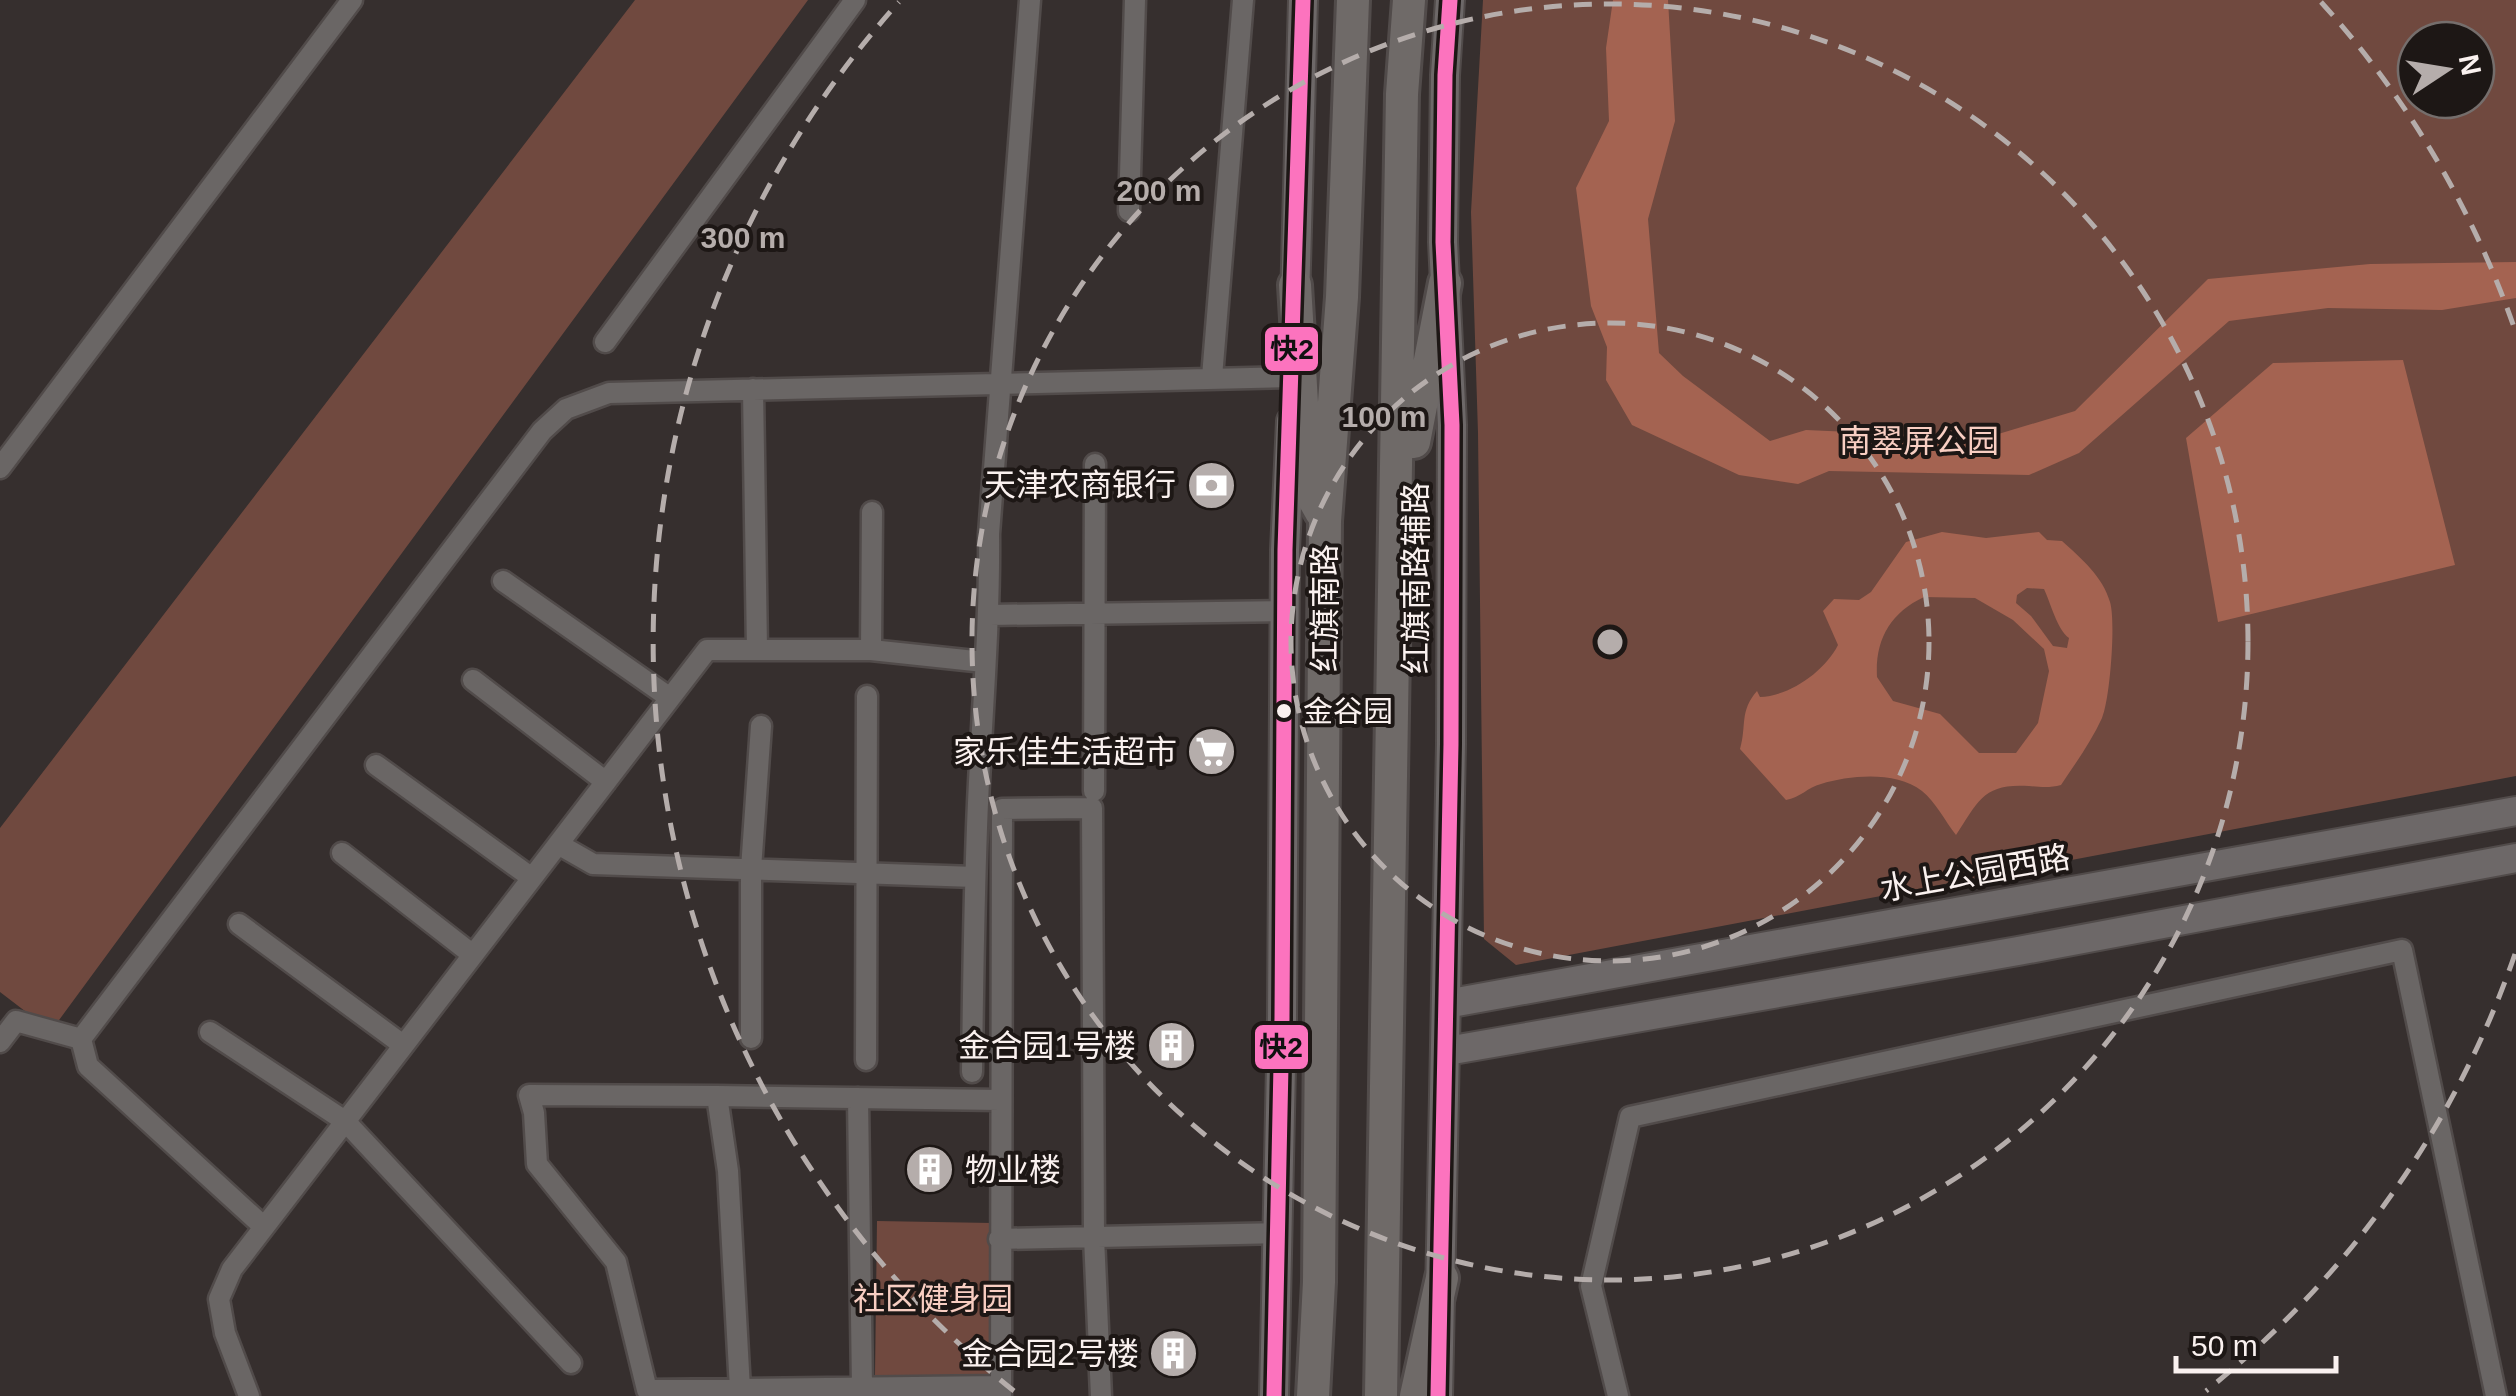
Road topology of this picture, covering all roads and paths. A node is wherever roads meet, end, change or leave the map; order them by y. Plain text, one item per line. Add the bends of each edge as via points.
1 (352, 0) edge
2 (855, 0) edge
3 (1030, 0) edge
4 (1134, 0) edge
5 (1243, 0) edge
6 (1304, 0) edge
7 (1354, 0) edge
8 (1408, 0) edge
9 (1450, 0) edge
10 (1129, 210) dead end
11 (1445, 282) junction
12 (1295, 285) junction
13 (605, 342) dead end
14 (1212, 376) junction
15 (1293, 377) junction
16 (1002, 382) junction
17 (753, 389) junction
18 (1095, 464) dead end
19 (0, 468) edge
20 (872, 512) dead end
21 (1325, 521) junction
22 (1397, 535) junction
23 (503, 581) dead end
24 (1285, 610) junction
25 (1094, 614) junction
26 (990, 616) junction
27 (756, 650) junction
28 (871, 650) junction
29 (984, 662) junction
30 (473, 680) dead end
31 (867, 696) dead end
32 (670, 698) junction
33 (761, 726) dead end
34 (376, 765) dead end
35 (606, 782) junction
36 (1094, 791) dead end
37 (2516, 811) edge
38 (558, 844) junction
39 (342, 853) dead end
40 (2516, 858) edge
41 (751, 869) junction
42 (866, 873) junction
43 (974, 876) junction
44 (532, 878) junction
45 (239, 924) dead end
46 (473, 954) junction
47 (1446, 1004) junction
48 (210, 1032) dead end
49 (751, 1038) dead end
50 (82, 1039) junction
51 (0, 1042) edge
52 (404, 1045) junction
53 (1447, 1051) junction
54 (866, 1060) dead end
55 (972, 1072) dead end
56 (717, 1096) junction
57 (858, 1098) junction
58 (1000, 1100) junction
59 (346, 1121) junction
60 (264, 1227) junction
61 (1278, 1232) junction
62 (1094, 1237) junction
63 (999, 1239) junction
64 (1442, 1278) junction
65 (571, 1364) dead end
66 (862, 1387) junction
67 (740, 1389) junction
68 (1001, 1391) edge
69 (647, 1393) edge
70 (249, 1396) edge
71 (1101, 1396) edge
72 (1274, 1396) edge
73 (1313, 1396) edge
74 (1381, 1396) edge
75 (1416, 1396) edge
76 (1438, 1396) edge
77 (1618, 1396) edge
78 (2496, 1396) edge

1 - 19 street
2 - 13 street
3 - 16 street
4 - 10 street
5 - 14 street
6 - 12 main road
7 - 21 highway, 红旗南路
8 - 22 highway
9 - 11 main road, 红旗南路辅路
11 - 22 highway
11 - 47 main road, 红旗南路辅路 via 1452,425
12 - 15 main road
12 - 21 highway via 1307,487
14 - 15 street
14 - 16 street
15 - 24 main road
16 - 17 street
16 - 26 street via 989,534
17 - 27 street
17 - 50 street via 609,393 566,409 542,432
18 - 25 street
20 - 28 street
21 - 73 highway, 红旗南路
22 - 74 highway
23 - 32 street
24 - 25 street
24 - 61 main road
25 - 26 street
25 - 36 street
26 - 29 street
27 - 28 street
27 - 32 street via 708,650
28 - 29 street
29 - 43 street
30 - 35 street
31 - 42 street
32 - 35 street
33 - 41 street
34 - 44 street
35 - 38 street
37 - 47 main road, 水上公园西路
38 - 41 street via 593,864
38 - 44 street
39 - 46 street
40 - 53 main road
41 - 42 street
41 - 49 street
42 - 43 street
42 - 54 street
43 - 55 street
44 - 46 street
45 - 52 street
46 - 52 street
47 - 53 main road, 红旗南路辅路
48 - 59 street
50 - 51 street via 16,1021
50 - 60 street via 88,1066
52 - 59 street
53 - 64 main road, 红旗南路辅路
56 - 57 street
56 - 67 street via 728,1171
56 - 69 street via 528,1096 537,1164 616,1262
57 - 58 street
57 - 66 street
58 - 62 street via 1002,808 1092,808
58 - 63 street
59 - 60 street
59 - 65 street
60 - 70 street via 219,1299
61 - 62 street
61 - 72 main road
62 - 63 street
62 - 71 street
63 - 68 street
64 - 75 highway
64 - 76 main road, 红旗南路辅路
66 - 67 street
66 - 68 street
67 - 69 street
77 - 78 street via 1591,1286 1630,1117 2402,950

